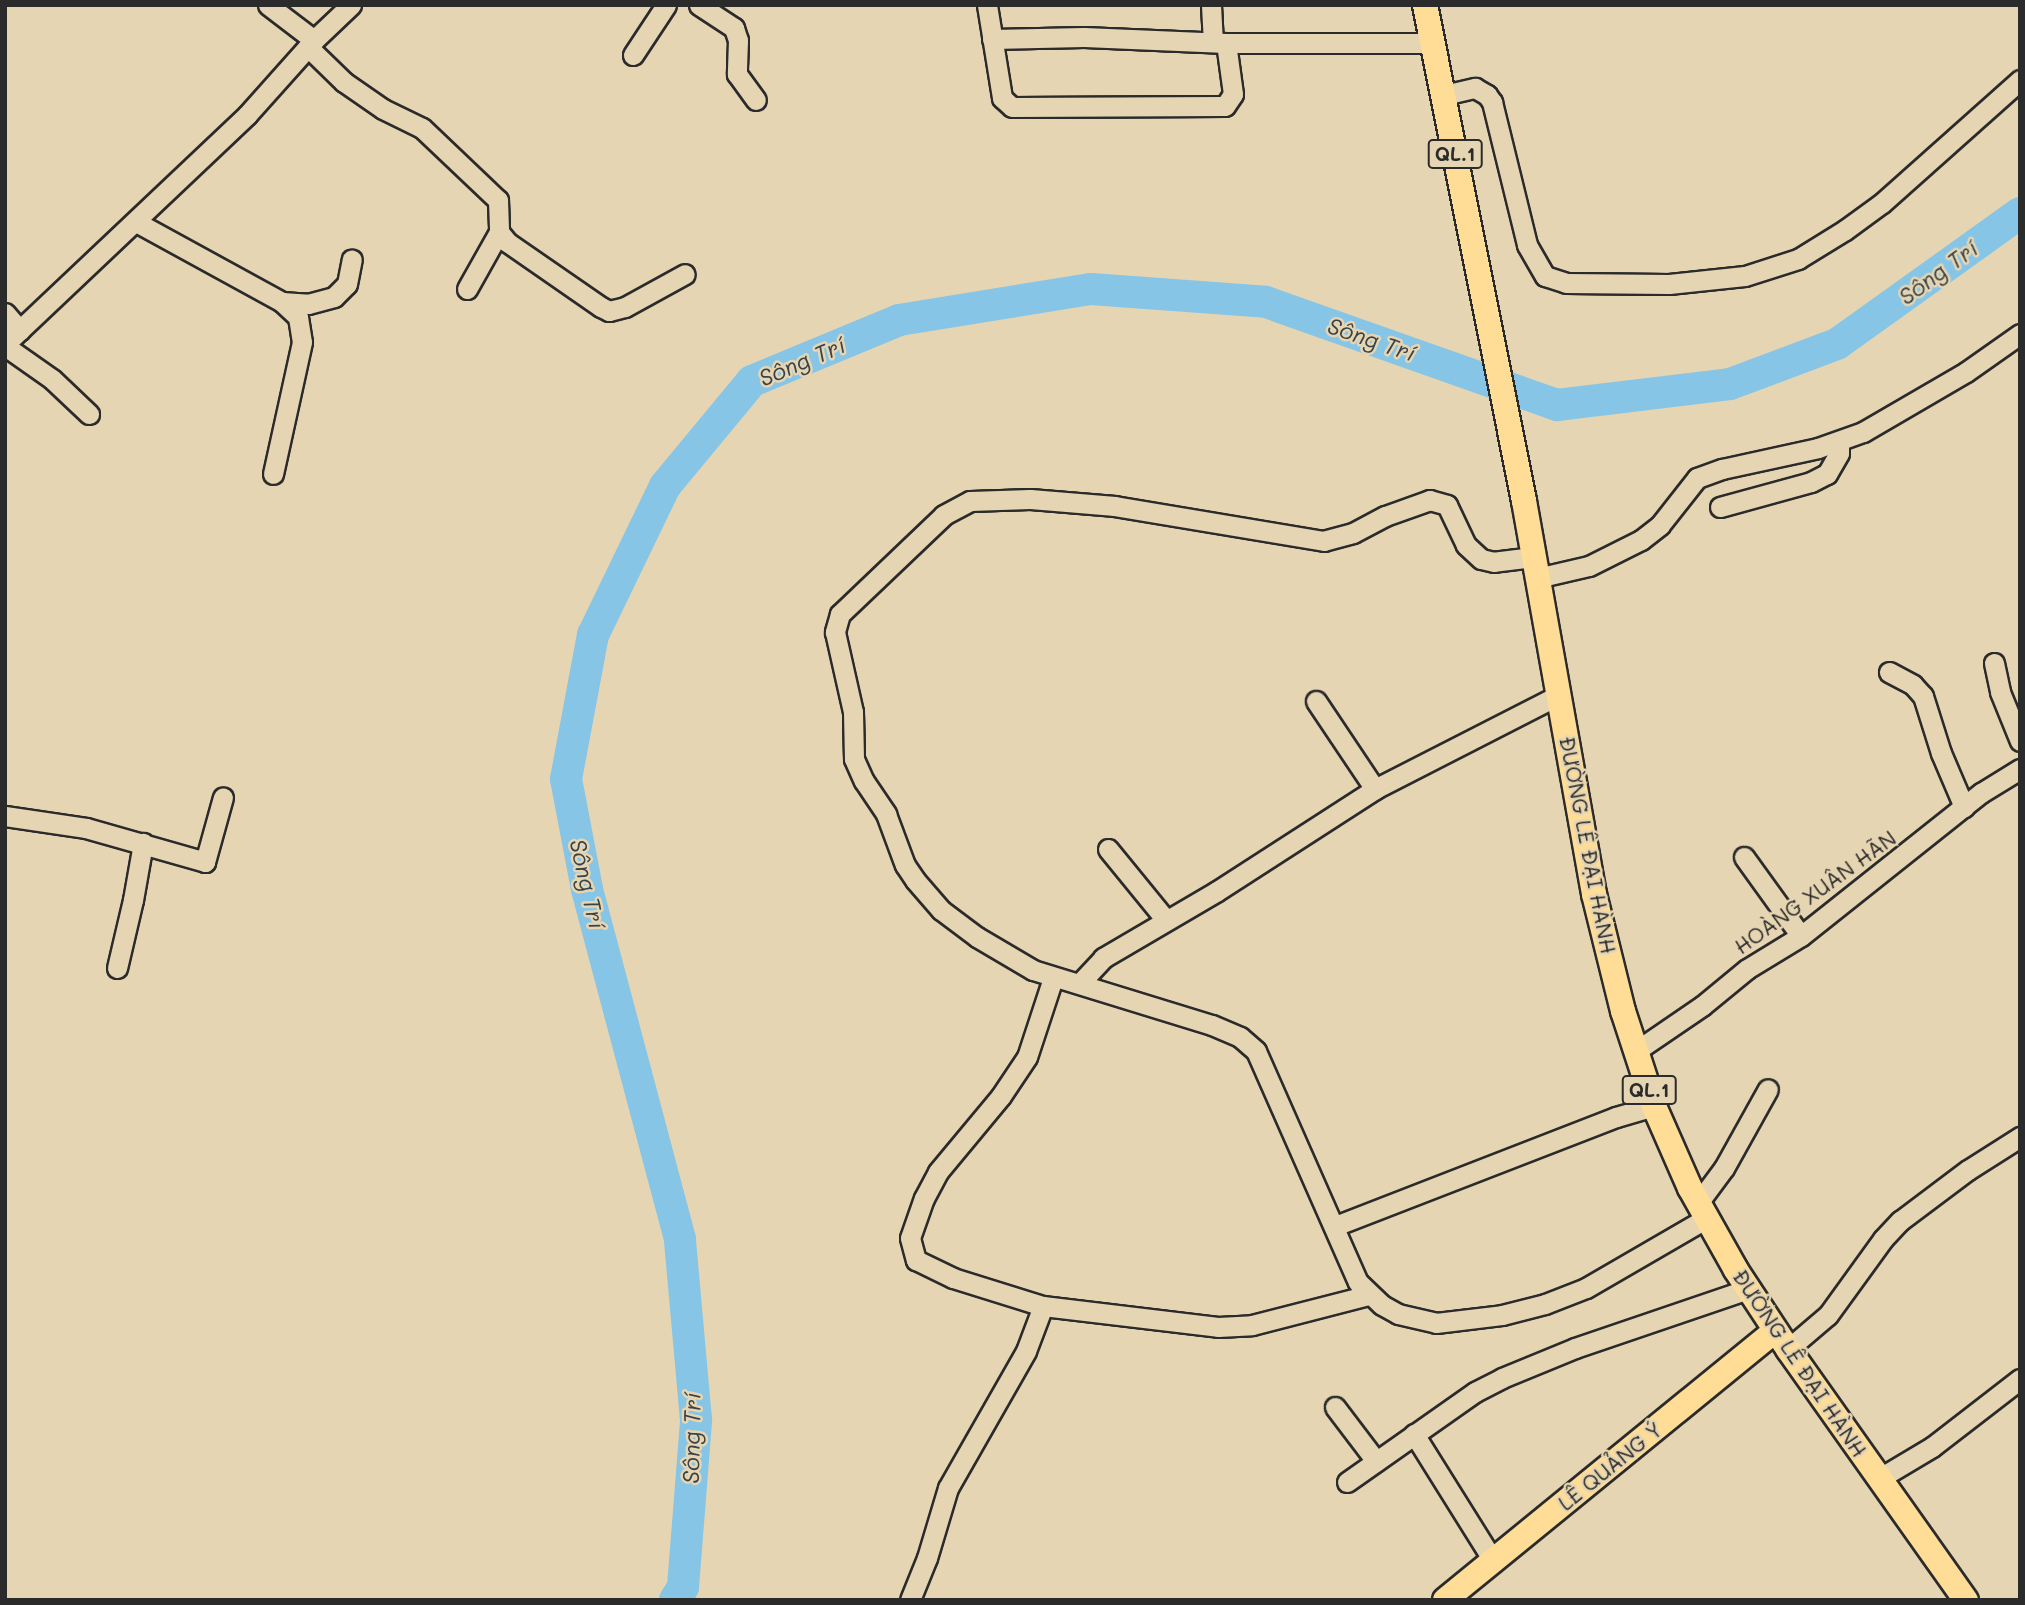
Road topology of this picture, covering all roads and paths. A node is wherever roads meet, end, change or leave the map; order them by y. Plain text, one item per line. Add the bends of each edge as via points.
1 (268, 5) edge
2 (351, 5) edge
3 (666, 5) edge
4 (699, 5) edge
5 (987, 5) edge
6 (1211, 5) edge
7 (1425, 5) edge
8 (992, 39) junction
9 (1219, 42) junction
10 (1434, 43) junction
11 (311, 44) junction
12 (633, 55) dead end
13 (2020, 80) edge
14 (1444, 95) junction
15 (756, 100) dead end
16 (136, 222) junction
17 (499, 232) junction
18 (352, 259) dead end
19 (684, 274) dead end
20 (467, 289) dead end
21 (282, 302) junction
22 (5, 313) edge
23 (2020, 334) edge
24 (10, 340) edge
25 (89, 414) dead end
26 (1839, 442) junction
27 (273, 474) dead end
28 (1720, 507) dead end
29 (1535, 567) junction
30 (1994, 663) dead end
31 (1889, 672) dead end
32 (1559, 695) junction
33 (1316, 701) dead end
34 (2020, 741) edge
35 (2020, 769) edge
36 (1375, 789) junction
37 (223, 797) dead end
38 (1964, 807) junction
39 (5, 816) edge
40 (143, 843) junction
41 (1108, 849) dead end
42 (1744, 856) dead end
43 (1166, 919) junction
44 (1801, 936) junction
45 (117, 968) dead end
46 (1053, 978) junction
47 (1081, 982) junction
48 (1636, 1051) junction
49 (1768, 1089) dead end
50 (1654, 1106) junction
51 (2020, 1137) edge
52 (1701, 1211) junction
53 (1335, 1226) junction
54 (1748, 1289) junction
55 (1369, 1295) junction
56 (1043, 1306) junction
57 (1781, 1340) junction
58 (2020, 1379) edge
59 (1335, 1407) dead end
60 (1413, 1434) junction
61 (1376, 1461) junction
62 (1880, 1478) junction
63 (1347, 1482) dead end
64 (1494, 1562) junction
65 (910, 1600) edge
66 (1445, 1600) edge
67 (1966, 1600) edge

1 - 11 street
2 - 11 street
3 - 12 street
4 - 15 street via 734,28 737,74
5 - 8 street
6 - 9 street
7 - 10 main road, ĐƯỜNG LÊ ĐẠI HÀNH / QL.1
8 - 9 street
8 - 9 street via 1002,98 1017,108 1225,106 1233,94
9 - 10 street
10 - 14 main road, ĐƯỜNG LÊ ĐẠI HÀNH / QL.1
11 - 16 street via 247,115
11 - 17 street via 344,82 422,128 491,191 498,200
13 - 14 street via 1882,202 1798,259 1745,276 1669,284 1566,283 1545,276 1527,245 1492,102 1475,88
14 - 29 main road, ĐƯỜNG LÊ ĐẠI HÀNH / QL.1
16 - 21 street
16 - 24 street
17 - 19 street via 609,311
17 - 20 street
18 - 21 street via 347,284 334,297 308,304
21 - 27 street via 301,323 302,342
22 - 24 street
23 - 26 street via 1937,390
24 - 25 street
26 - 28 street via 1839,453 1827,474
26 - 29 street via 1697,478 1660,525 1641,540 1589,566
29 - 32 main road, ĐƯỜNG LÊ ĐẠI HÀNH / QL.1
29 - 46 street via 1481,559 1466,545 1447,505 1430,500 1324,541 1115,506 1030,499 979,498 944,515 840,614 835,625 853,712 854,759 886,814 905,864 926,894 977,937
30 - 34 street
31 - 38 street via 1923,695
32 - 36 street
32 - 48 main road, ĐƯỜNG LÊ ĐẠI HÀNH / QL.1 via 1594,894
33 - 36 street
35 - 38 street, HOÀNG XUÂN HÃN
36 - 43 street
37 - 40 street via 205,862
38 - 44 street, HOÀNG XUÂN HÃN
39 - 40 street via 86,828
40 - 45 street
41 - 43 street
42 - 44 street
43 - 47 street via 1102,958
44 - 48 street, HOÀNG XUÂN HÃN via 1747,969
46 - 47 street
46 - 56 street via 1027,1057 938,1172 910,1238 916,1260 929,1268
47 - 53 street via 1212,1025 1240,1037 1256,1051
48 - 50 main road, ĐƯỜNG LÊ ĐẠI HÀNH / QL.1
49 - 52 street
50 - 52 main road, ĐƯỜNG LÊ ĐẠI HÀNH / QL.1
50 - 53 street
51 - 57 street via 1900,1221 1828,1315
52 - 54 main road, ĐƯỜNG LÊ ĐẠI HÀNH / QL.1
52 - 55 street via 1586,1288 1502,1315 1436,1323 1398,1314
53 - 55 street via 1358,1282
54 - 57 main road, ĐƯỜNG LÊ ĐẠI HÀNH / QL.1
54 - 60 street via 1529,1366 1475,1392
55 - 56 street via 1252,1325 1218,1327
56 - 65 street via 1027,1351 948,1488 928,1558
57 - 62 main road, ĐƯỜNG LÊ ĐẠI HÀNH / QL.1
57 - 64 main road, LÊ QUẢNG Ý
58 - 62 street via 1932,1447
59 - 61 street
60 - 61 street
60 - 64 street
61 - 63 street
62 - 67 main road, ĐƯỜNG LÊ ĐẠI HÀNH / QL.1
64 - 66 main road, LÊ QUẢNG Ý

